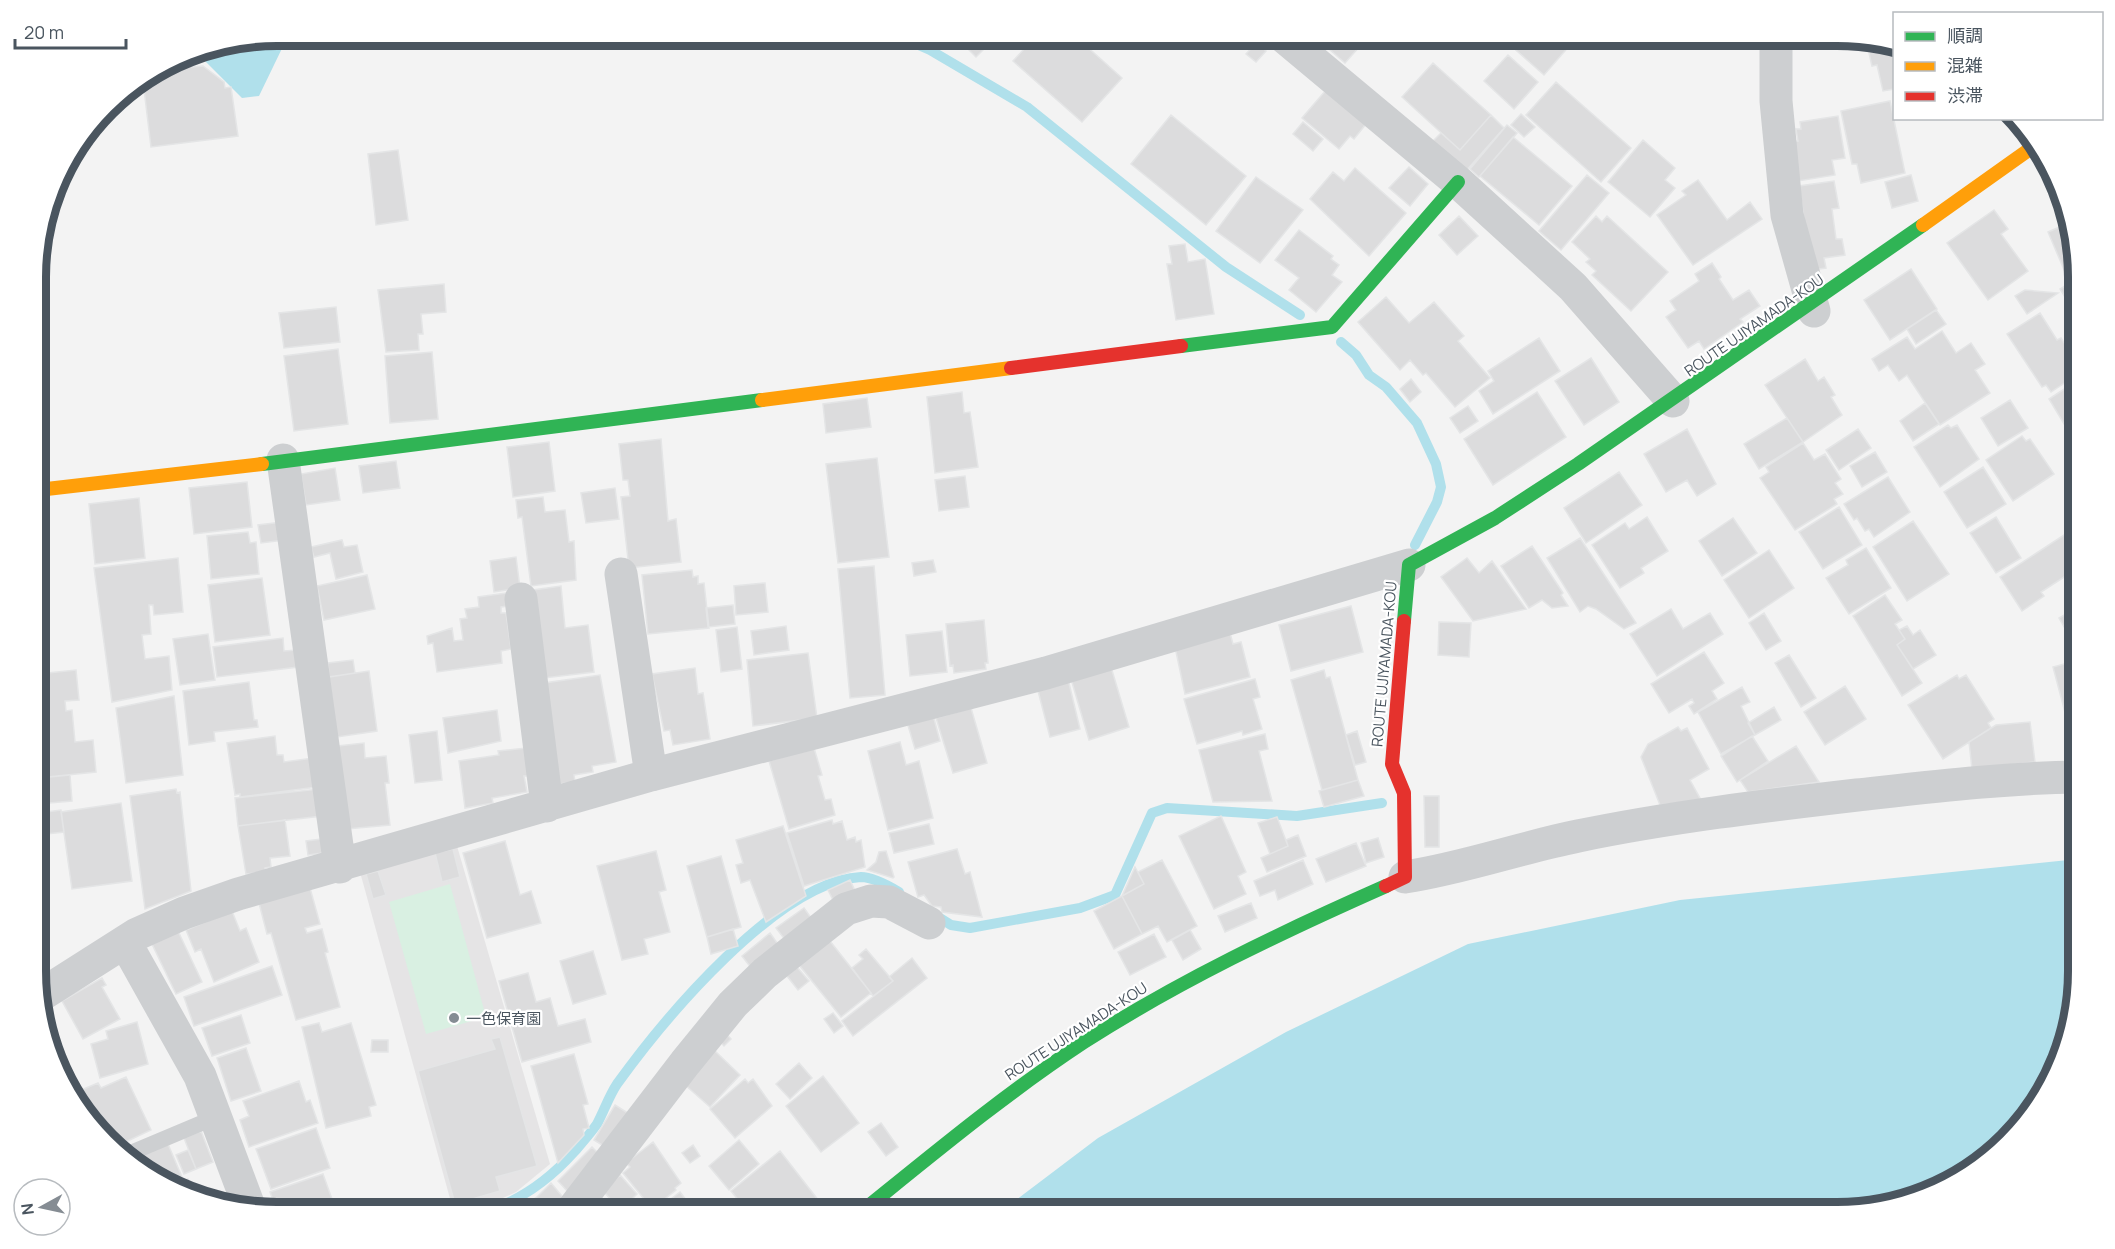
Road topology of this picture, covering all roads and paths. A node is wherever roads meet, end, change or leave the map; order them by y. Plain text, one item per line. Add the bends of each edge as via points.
1 (1295, 46) edge
2 (1776, 46) edge
3 (2030, 149) edge
4 (1458, 182) junction
5 (1813, 308) junction
6 (1673, 401) junction
7 (283, 460) junction
8 (46, 489) edge
9 (1409, 565) junction
10 (621, 574) dead end
11 (521, 599) dead end
12 (651, 775) junction
13 (2068, 777) edge
14 (548, 806) junction
15 (340, 867) junction
16 (1405, 877) junction
17 (929, 923) dead end
18 (125, 942) junction
19 (47, 991) edge
20 (216, 1117) junction
21 (133, 1152) edge
22 (247, 1201) edge
23 (578, 1202) edge
24 (874, 1202) edge

1 - 4 street
2 - 5 street via 1776,101 1786,215
3 - 5 main road, ROUTE UJIYAMADA-KOU
4 - 6 street via 1574,287
4 - 7 main road via 1332,327
5 - 6 main road, ROUTE UJIYAMADA-KOU
6 - 9 main road, ROUTE UJIYAMADA-KOU via 1512,508
7 - 8 main road
7 - 15 street
9 - 12 street via 1046,673
9 - 16 main road, ROUTE UJIYAMADA-KOU via 1392,764 1404,793
10 - 12 street
11 - 14 street
12 - 14 street
13 - 16 street via 2036,777 1715,811 1576,836 1444,871
14 - 15 street
15 - 18 street via 238,894 184,913
16 - 24 main road, ROUTE UJIYAMADA-KOU via 1242,950 1093,1037 994,1105
17 - 23 street via 889,902 871,901 846,909 765,973 733,1004 692,1054
18 - 19 street
18 - 20 street via 200,1076
20 - 21 lane
20 - 22 street

